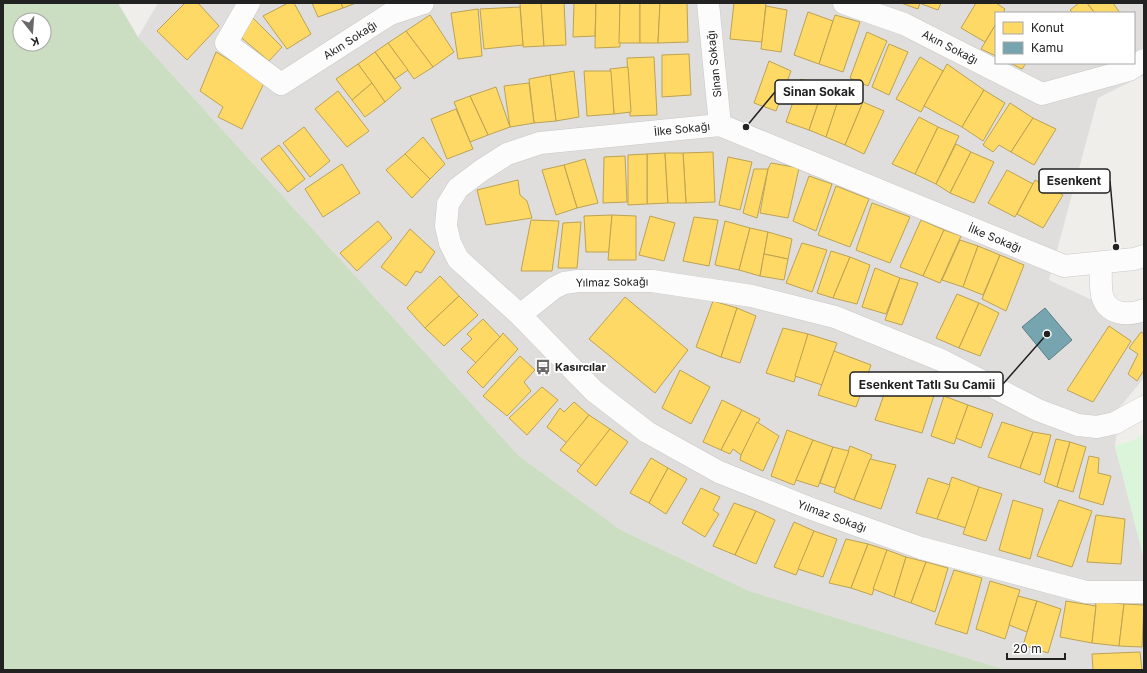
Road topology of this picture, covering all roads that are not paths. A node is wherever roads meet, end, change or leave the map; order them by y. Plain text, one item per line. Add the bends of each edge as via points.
1 (249, 3) edge
2 (423, 3) edge
3 (708, 3) edge
4 (844, 3) edge
5 (1144, 60) edge
6 (720, 125) junction
7 (1144, 256) edge
8 (1101, 263) junction
9 (1144, 310) edge
10 (520, 314) junction
11 (1144, 407) edge
12 (1144, 592) edge

1 - 2 street, Akın Sokağı via 226,42 281,84 390,14
3 - 6 street, Sinan Sokağı
4 - 5 street, Akın Sokağı via 904,24 1042,94 1129,70
6 - 8 street, İlke Sokağı via 1064,266
6 - 10 street, İlke Sokağı via 540,143 507,154 458,188 448,204 446,226 450,243 458,259
7 - 8 street, İlke Sokağı
8 - 9 street via 1102,290 1106,304 1124,314
10 - 11 street, Yılmaz Sokağı via 564,283 652,281 752,296 835,317 941,360 1038,410 1078,425 1097,427 1115,423
10 - 12 street, Yılmaz Sokağı via 594,391 647,432 719,472 809,508 921,548 1086,592

